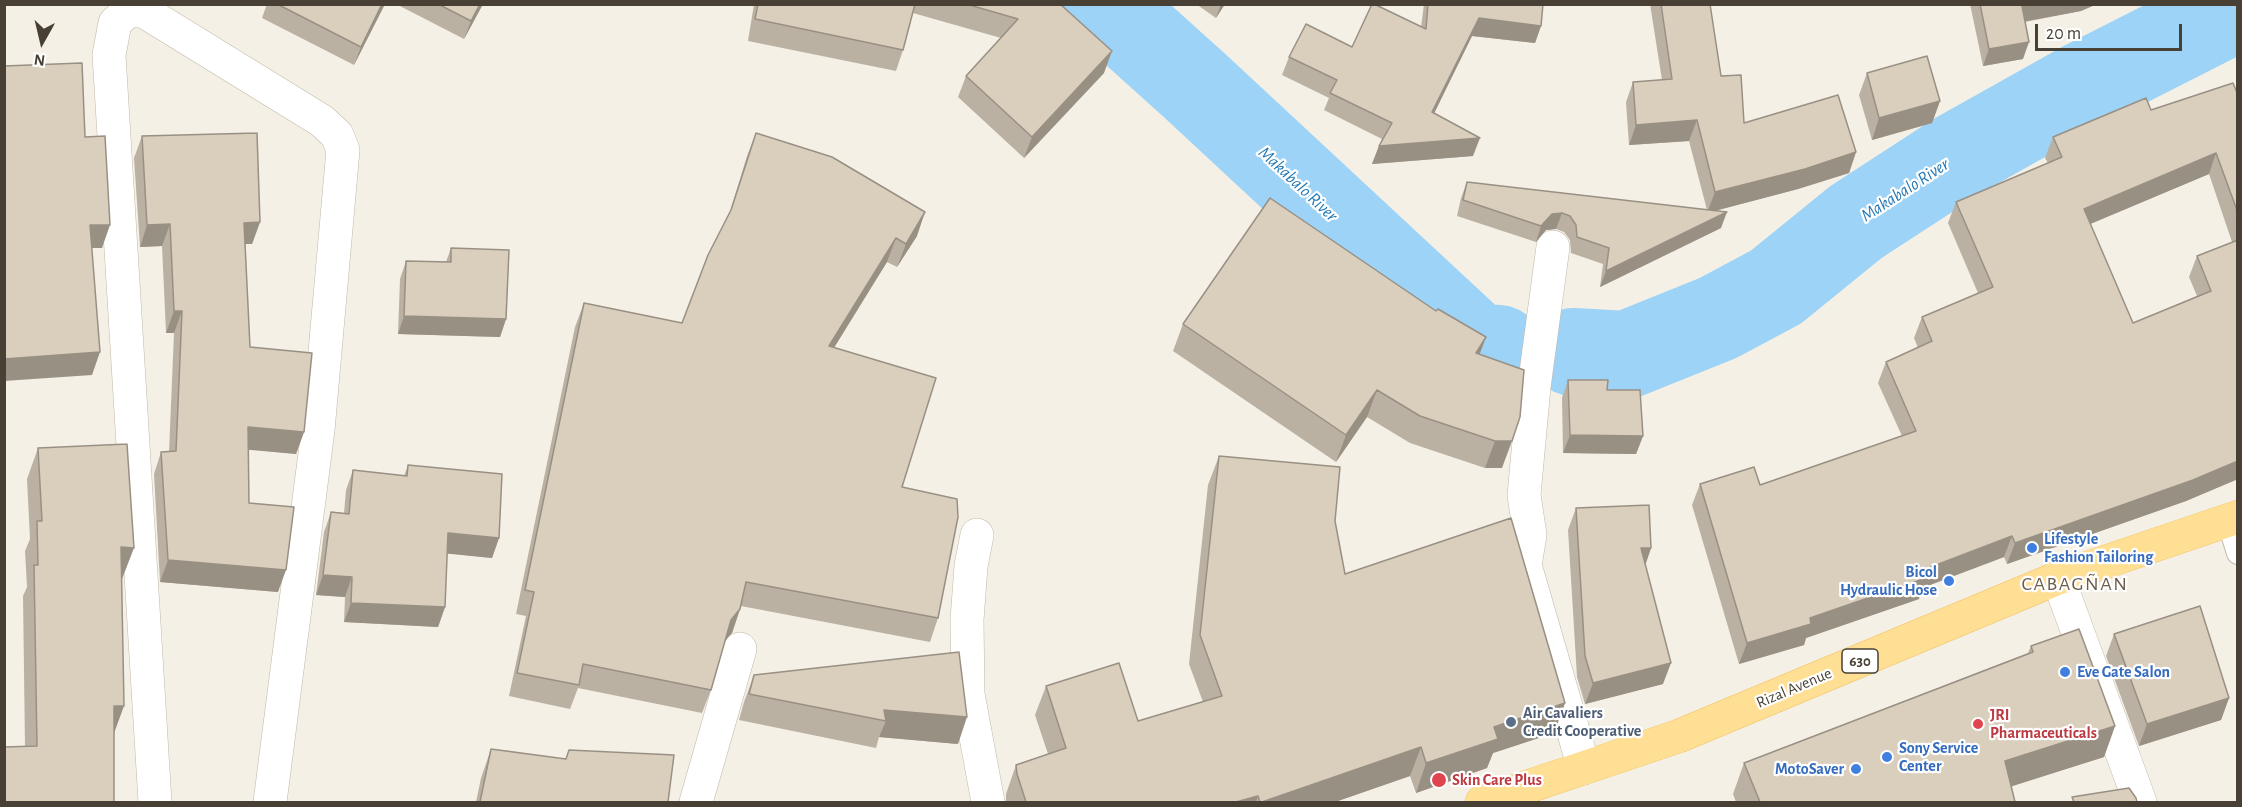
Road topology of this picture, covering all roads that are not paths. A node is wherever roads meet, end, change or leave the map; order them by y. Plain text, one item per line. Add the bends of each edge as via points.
1 (1553, 247) dead end
2 (2233, 519) edge
3 (977, 536) dead end
4 (2238, 553) edge
5 (2058, 579) junction
6 (740, 649) dead end
7 (1584, 768) junction
8 (155, 802) edge
9 (270, 802) edge
10 (696, 802) edge
11 (988, 802) edge
12 (1482, 802) edge
13 (2140, 802) edge

1 - 7 street via 1524,495 1530,535 1525,565
2 - 4 lane
2 - 5 main road, Rizal Avenue / 630
3 - 11 street via 967,620 968,694
5 - 7 main road, Rizal Avenue / 630 via 1679,736
5 - 13 street
6 - 10 street
7 - 12 main road, Rizal Avenue / 630
8 - 9 street via 109,55 115,23 129,10 145,12 322,121 337,135 343,150 318,430

